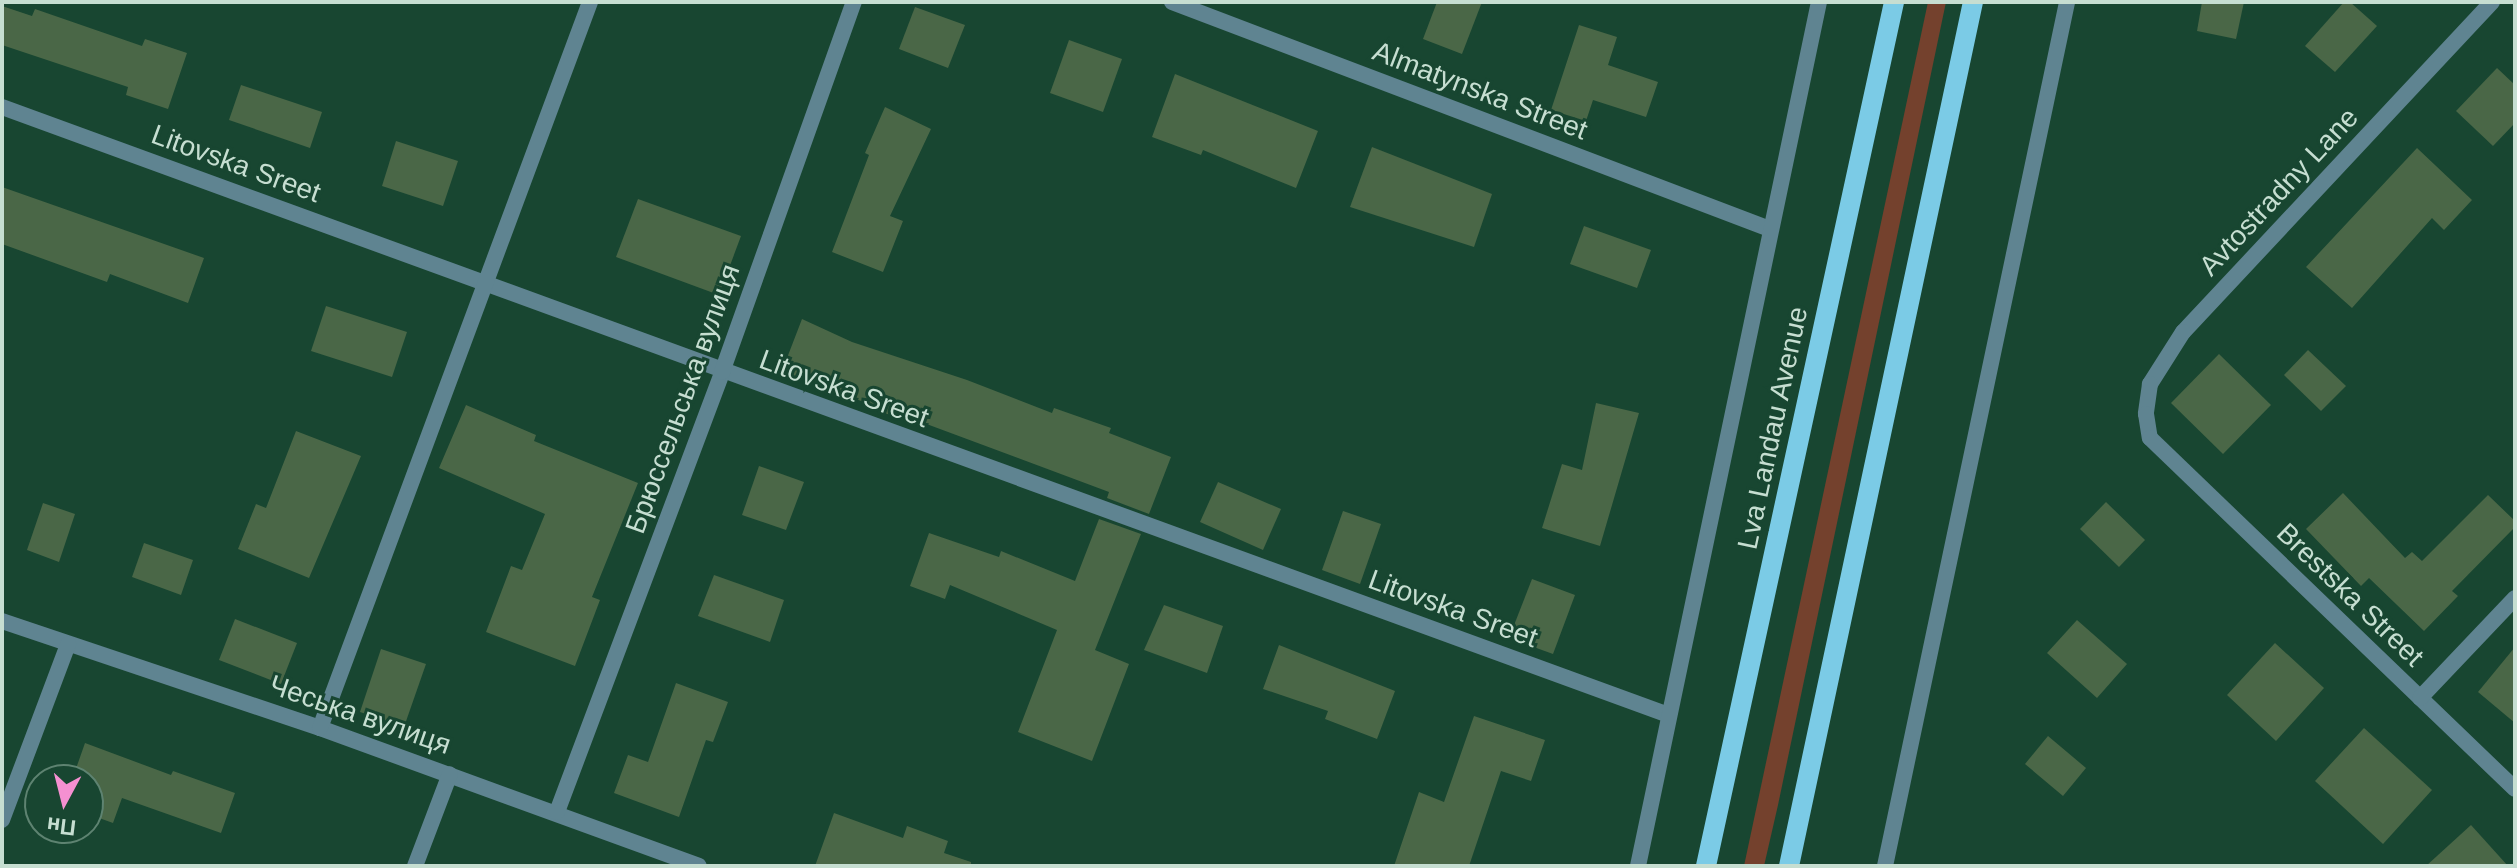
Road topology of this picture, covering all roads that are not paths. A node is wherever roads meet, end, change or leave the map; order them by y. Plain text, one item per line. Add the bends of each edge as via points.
1 (590, 2) edge
2 (854, 2) edge
3 (1172, 2) edge
4 (1819, 2) edge
5 (1894, 2) edge
6 (1973, 2) edge
7 (2067, 2) edge
8 (2492, 2) edge
9 (2, 107) edge
10 (1770, 229) junction
11 (485, 282) junction
12 (722, 372) junction
13 (2150, 438) joint
14 (2515, 598) edge
15 (2, 621) edge
16 (68, 644) junction
17 (2420, 698) junction
18 (1669, 715) junction
19 (320, 728) junction
20 (450, 774) junction
21 (2515, 789) edge
22 (557, 812) junction
23 (2, 820) edge
24 (415, 866) edge
25 (699, 866) edge
26 (1638, 866) edge
27 (1706, 866) edge
28 (1789, 866) edge
29 (1885, 866) edge

1 - 11 street
2 - 12 street, Брюссельська вулиця
3 - 10 street, Almatynska Street
4 - 10 street
5 - 27 main road, Lva Landau Avenue
6 - 28 main road
7 - 29 street
8 - 13 street, Avtostradny Lane via 2183,332 2150,384
9 - 11 street, Litovska Sreet
10 - 18 street
11 - 12 street, Litovska Sreet
11 - 19 street
12 - 18 street, Litovska Sreet
12 - 22 street, Брюссельська вулиця
13 - 17 street, Brestska Street
14 - 17 street
15 - 16 street, Чеська вулиця
16 - 19 street, Чеська вулиця
16 - 23 street
17 - 21 street, Brestska Street
18 - 26 street
19 - 20 street, Чеська вулиця
20 - 22 street, Чеська вулиця
20 - 24 street
22 - 25 street, Чеська вулиця

